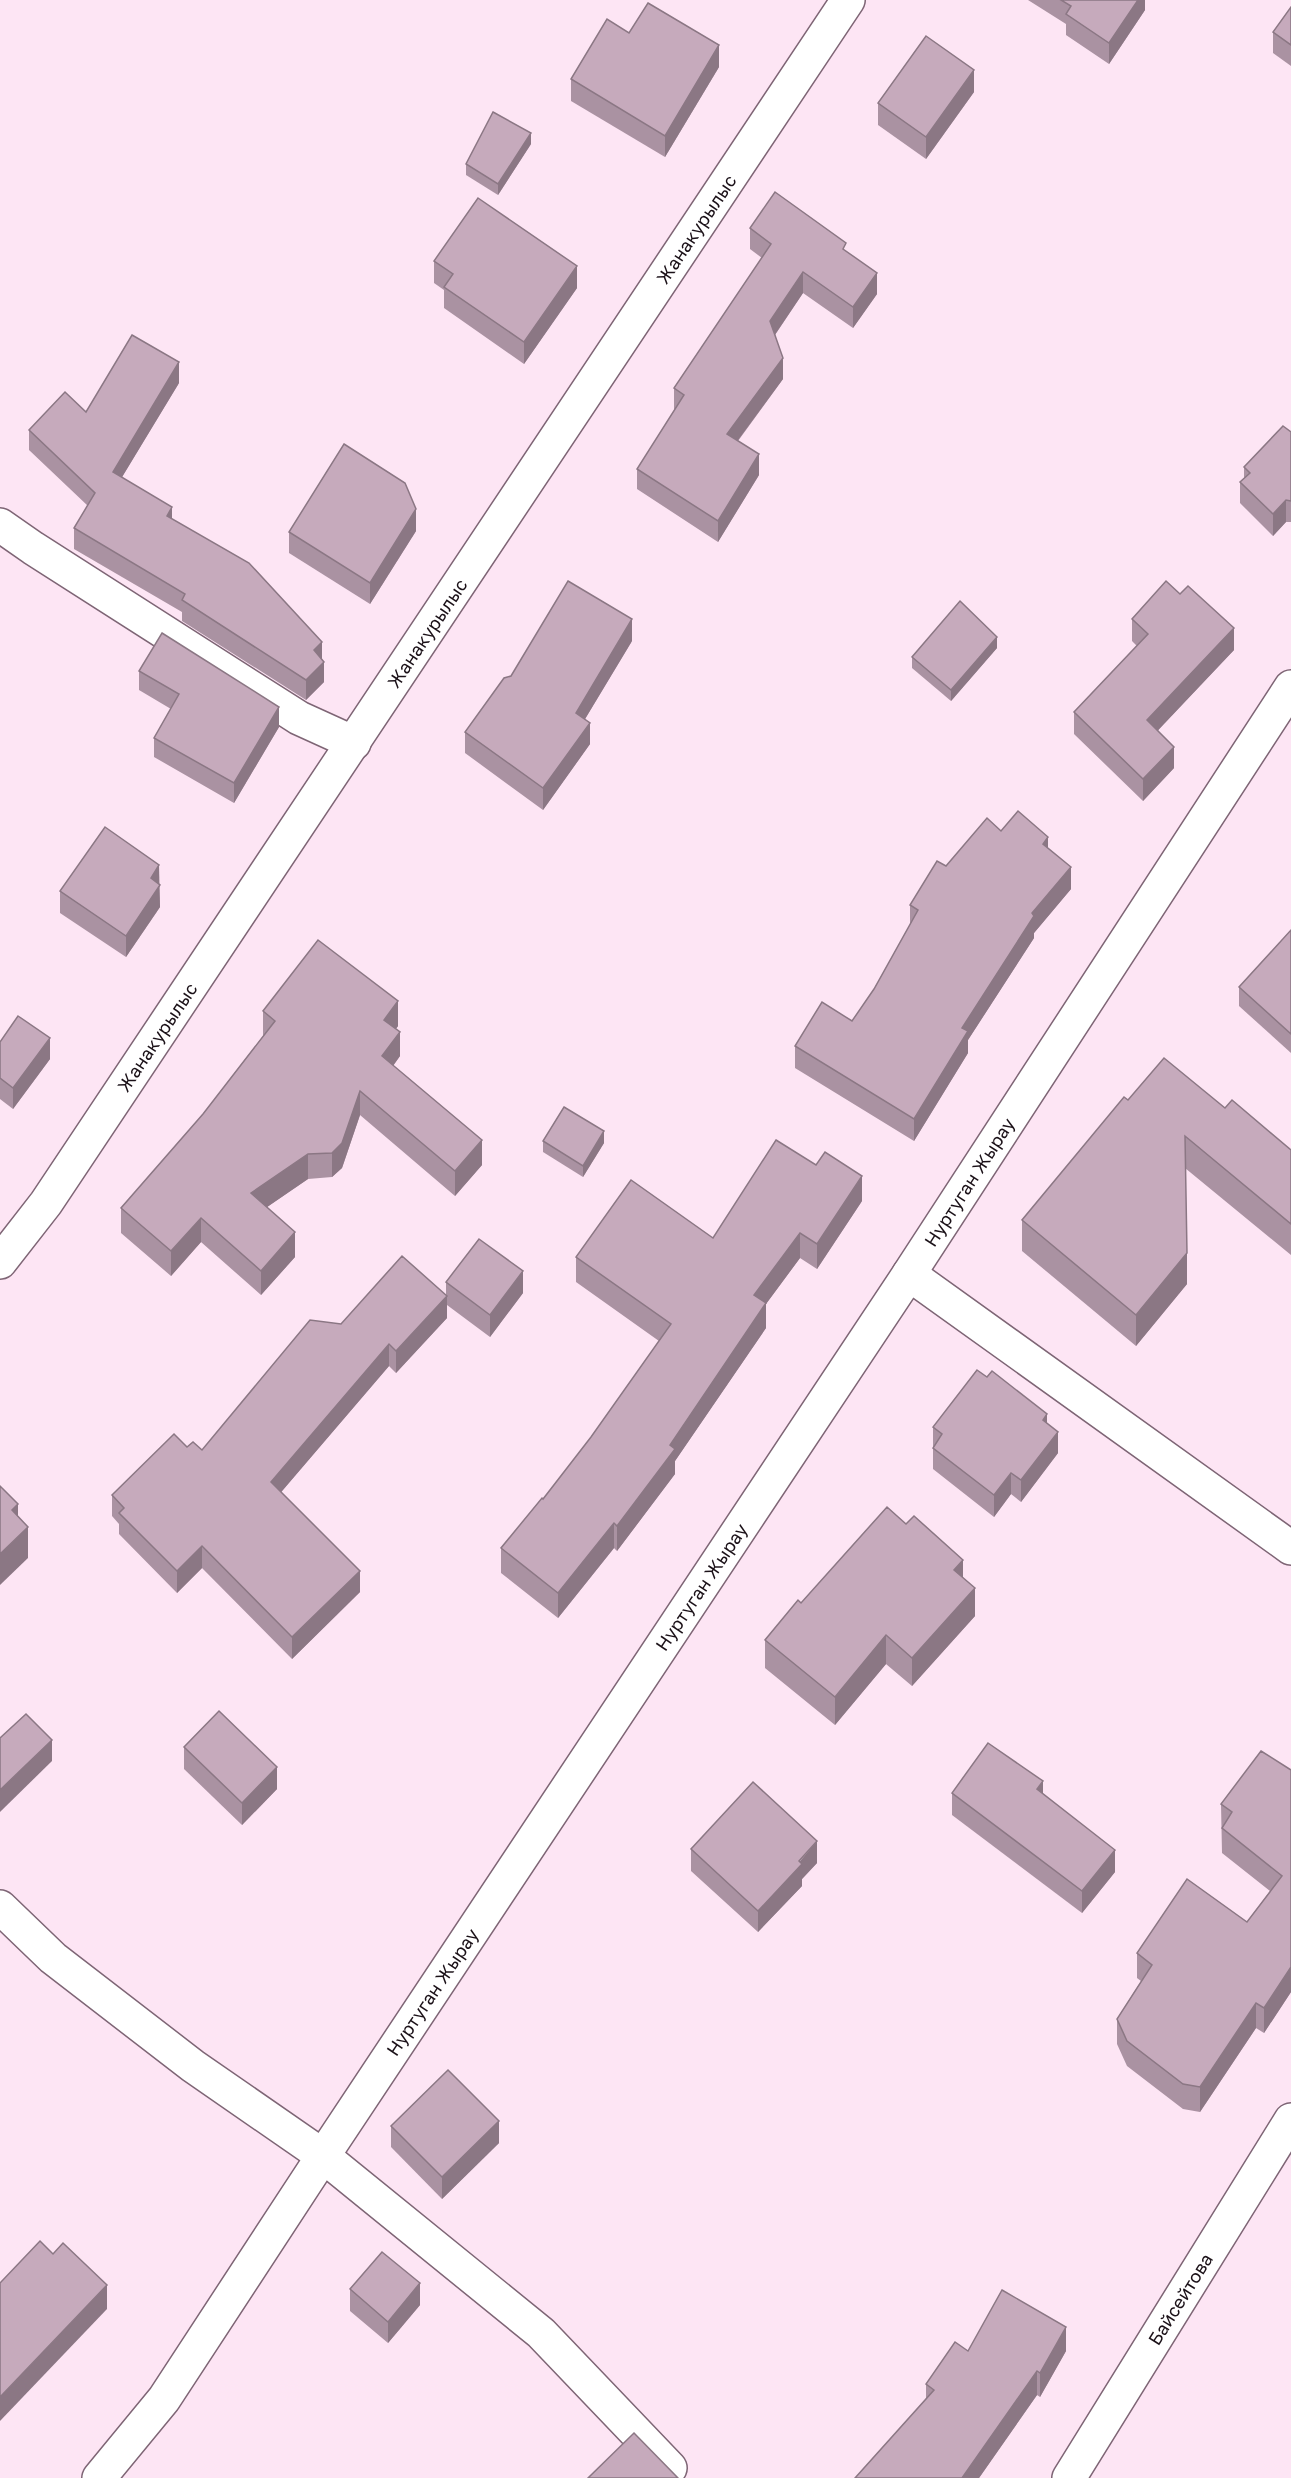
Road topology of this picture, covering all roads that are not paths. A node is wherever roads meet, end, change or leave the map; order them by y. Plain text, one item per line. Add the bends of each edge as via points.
1 (848, 0) edge
2 (0, 525) edge
3 (1291, 687) edge
4 (354, 743) junction
5 (0, 1262) edge
6 (909, 1274) junction
7 (1291, 1548) edge
8 (0, 1907) edge
9 (1291, 2120) edge
10 (323, 2156) junction
11 (670, 2468) edge
12 (99, 2478) edge
13 (1068, 2478) edge

1 - 4 street, Жанакурылыс
2 - 4 street via 299,718
3 - 6 street, Нуртуган Жырау
4 - 5 street, Жанакурылыс via 46,1203
6 - 7 street
6 - 10 street, Нуртуган Жырау
8 - 10 street via 53,1958 193,2066
9 - 13 street, Байсейтова
10 - 11 street via 542,2333
10 - 12 street, Нуртуган Жырау via 164,2400

